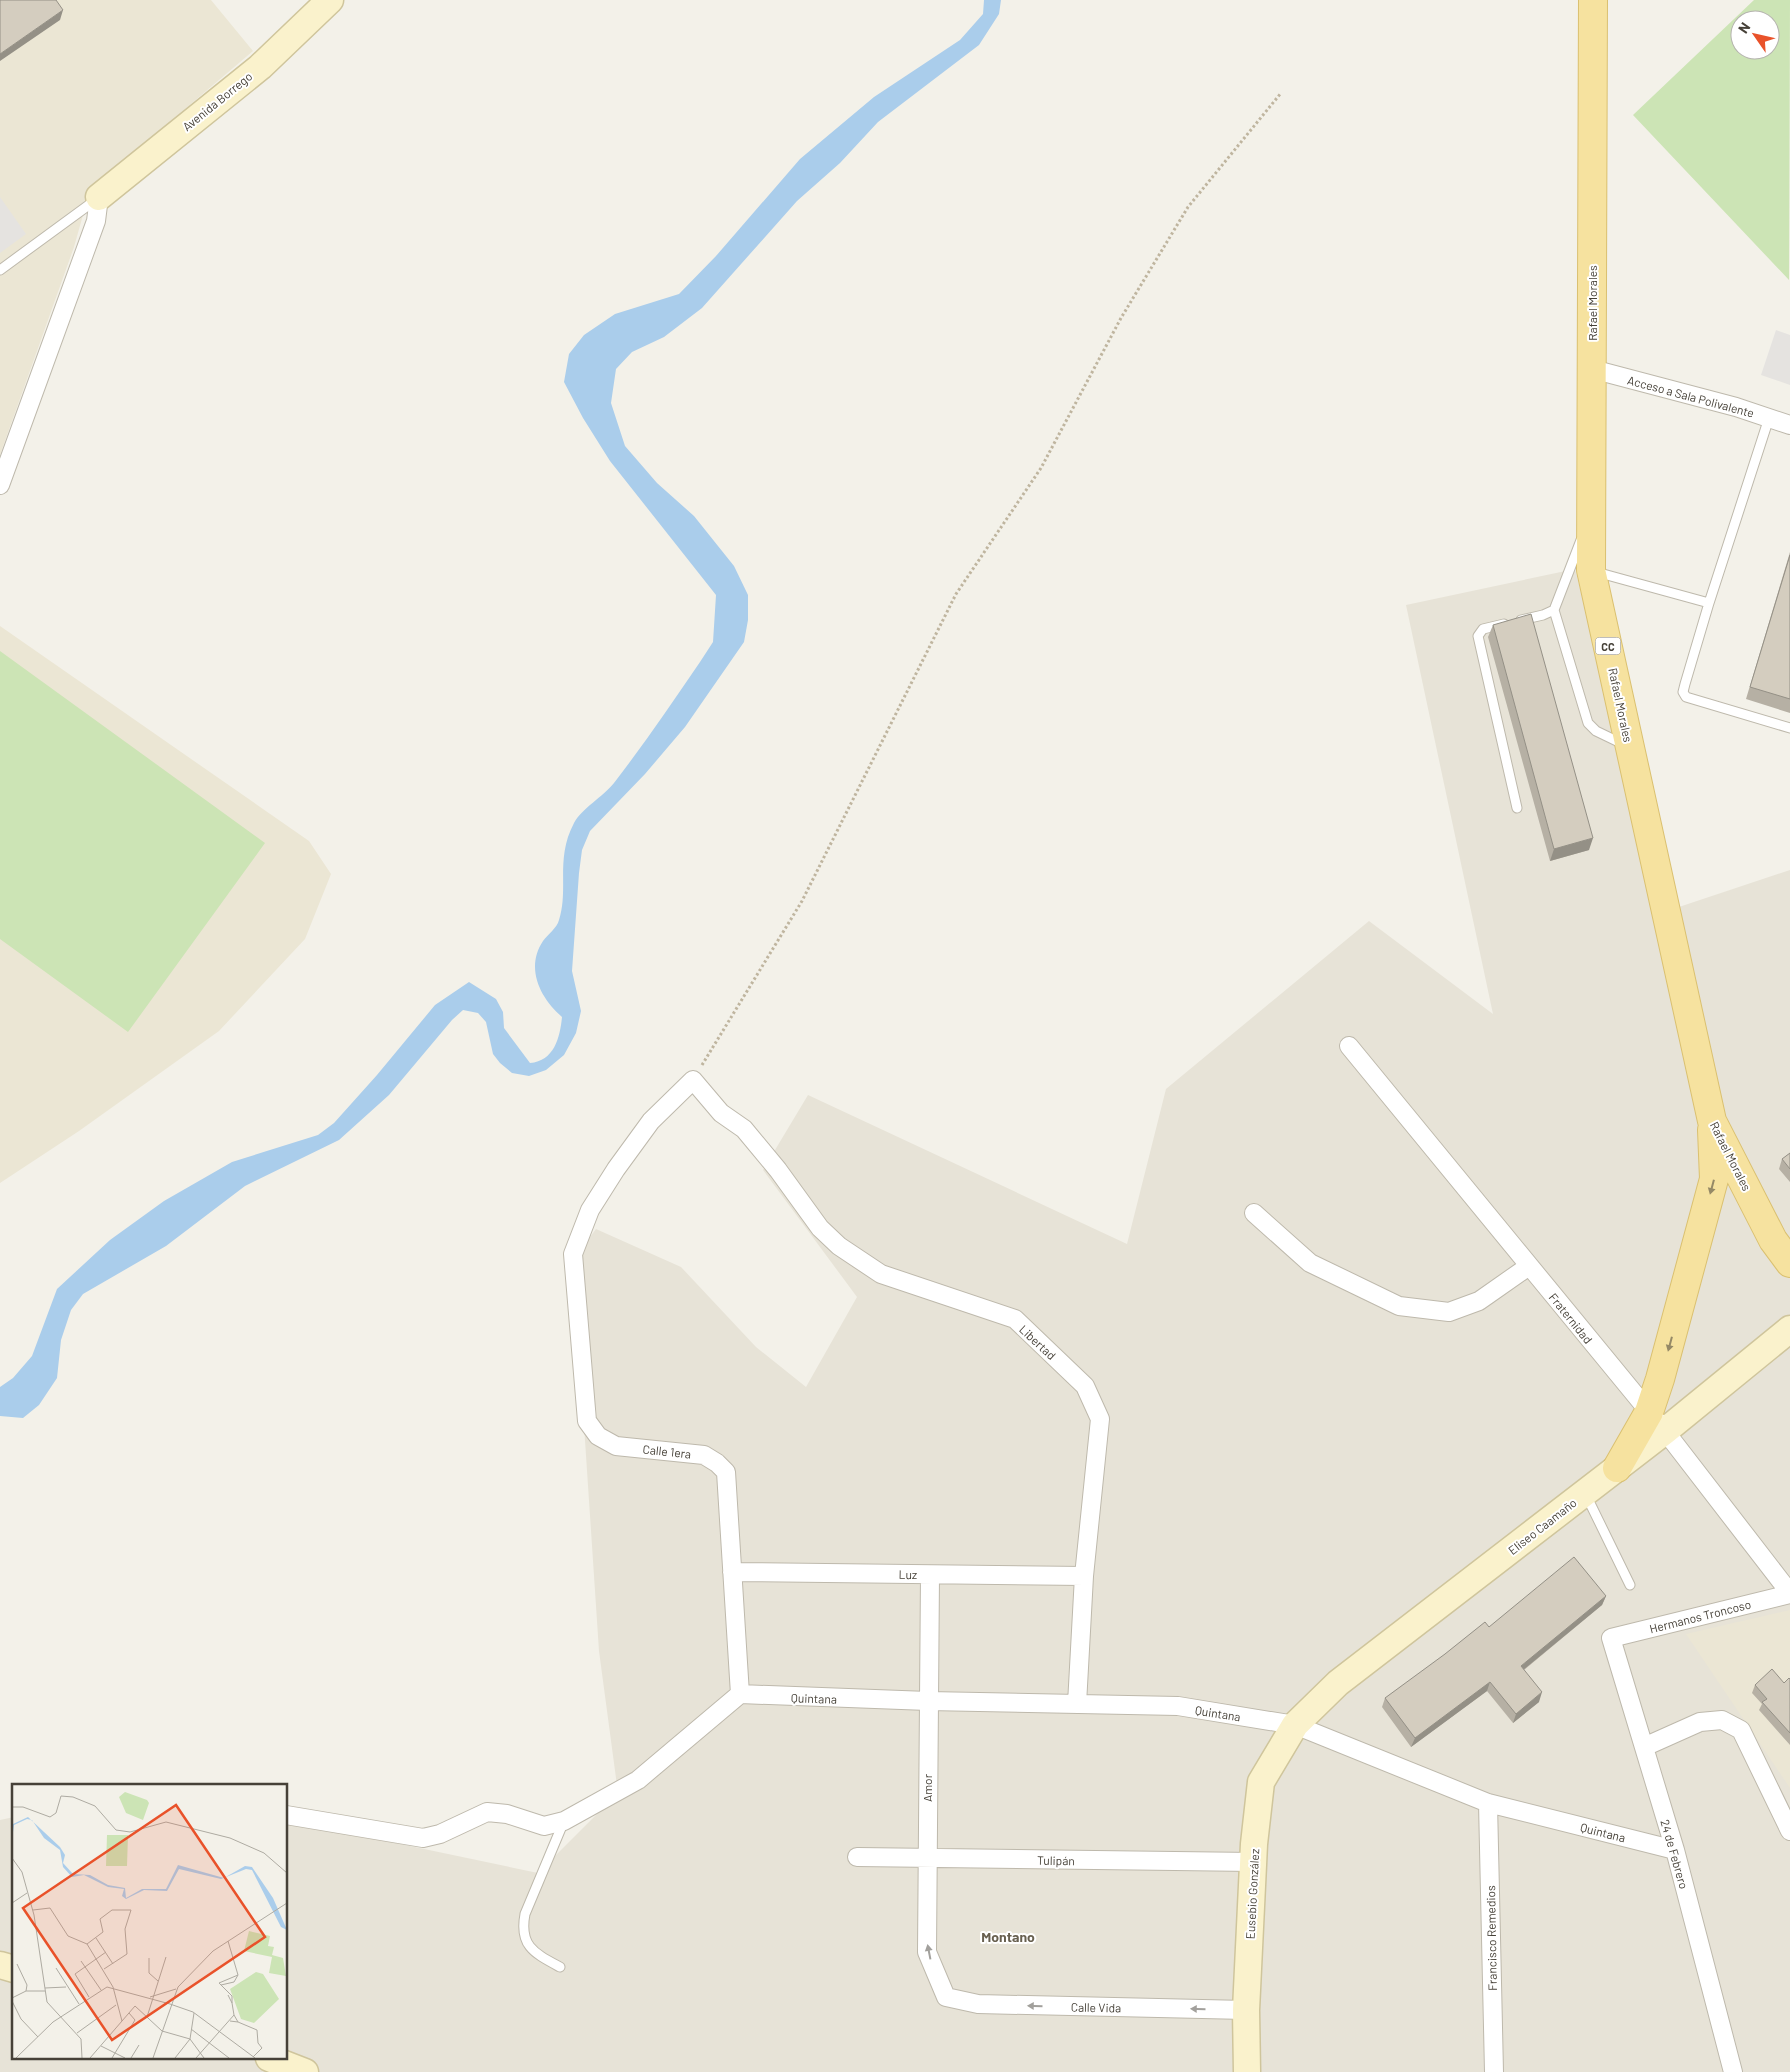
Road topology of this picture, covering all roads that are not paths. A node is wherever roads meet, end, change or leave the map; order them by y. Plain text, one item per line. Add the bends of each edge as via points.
1 (330, 0) edge
2 (1593, 0) edge
3 (99, 197) junction
4 (0, 270) edge
5 (1592, 368) junction
6 (1769, 418) junction
7 (1790, 425) edge
8 (0, 486) edge
9 (1591, 514) junction
10 (1591, 570) junction
11 (1709, 604) junction
12 (1554, 610) junction
13 (1790, 728) edge
14 (1630, 747) junction
15 (1517, 808) dead end
16 (1349, 1046) dead end
17 (693, 1080) joint
18 (1712, 1121) junction
19 (1254, 1213) dead end
20 (1790, 1263) edge
21 (1529, 1266) junction
22 (1790, 1329) edge
23 (1657, 1422) junction
24 (1617, 1468) joint
25 (1585, 1493) junction
26 (732, 1572) junction
27 (930, 1575) junction
28 (1084, 1576) junction
29 (1630, 1585) dead end
30 (1790, 1594) edge
31 (1611, 1638) joint
32 (740, 1694) junction
33 (928, 1701) junction
34 (1077, 1704) junction
35 (1295, 1725) junction
36 (1644, 1747) junction
37 (1488, 1803) junction
38 (288, 1815) edge
39 (564, 1821) junction
40 (1790, 1831) edge
41 (1675, 1850) junction
42 (857, 1857) dead end
43 (927, 1858) junction
44 (1254, 1862) junction
45 (560, 1967) dead end
46 (946, 1997) joint
47 (1246, 2010) junction
48 (274, 2060) edge
49 (305, 2072) edge
50 (1246, 2072) edge
51 (1494, 2072) edge
52 (1733, 2072) edge

1 - 3 main road, Avenida Borrego via 260,67
2 - 5 main road, Rafael Morales / CC
3 - 4 lane
3 - 8 street via 96,221
5 - 6 street, Acceso a Sala Polivalente
5 - 9 main road, Rafael Morales / CC
6 - 7 street, Acceso a Sala Polivalente
6 - 11 lane
9 - 10 main road, Rafael Morales / CC
9 - 12 lane
10 - 11 lane
10 - 14 main road, Rafael Morales / CC
11 - 13 lane via 1683,692 1686,697
12 - 14 lane via 1588,723 1596,731
12 - 15 lane via 1484,629 1478,636
14 - 18 main road, Rafael Morales / CC
16 - 21 street, Fraternidad
17 - 26 street, Calle 1era via 652,1121 616,1169 590,1210 573,1254 587,1421 598,1436 616,1446 704,1456 726,1472
17 - 28 street, Libertad via 721,1113 744,1129 820,1228 839,1246 881,1274 1014,1319 1085,1386 1100,1419
18 - 20 main road, Rafael Morales / CC via 1774,1240
18 -> 23 main road via 1714,1179 1660,1379
19 - 21 street via 1310,1263 1399,1306 1448,1312 1479,1301
21 - 23 street, Fraternidad
22 - 23 main road
23 - 24 main road
23 - 30 street, Fraternidad
24 - 25 main road, Eliseo Caamaño
25 - 29 lane
25 - 35 main road, Eliseo Caamaño via 1338,1683
26 - 27 street, Luz
26 - 32 street, Calle 1era
27 - 28 street, Luz
27 - 33 street, Amor
28 - 34 street, Libertad
30 - 31 street, Hermanos Troncoso
31 - 36 street, 24 de Febrero
32 - 33 street, Quintana
32 - 39 street via 638,1780
33 - 34 street, Quintana
33 - 43 street, Amor
34 - 35 street, Quintana via 1178,1706
35 - 37 street, Quintana
35 - 44 main road, Eusebio González via 1261,1782
36 - 40 street via 1700,1722 1722,1720 1741,1730
36 - 41 street, 24 de Febrero
37 - 41 street, Quintana
37 - 51 street, Francisco Remedios
38 - 39 street via 423,1838 440,1834 487,1812 507,1814 544,1826
39 - 45 lane via 524,1923 526,1941 534,1953
41 - 52 street, 24 de Febrero
42 - 43 street, Tulipán
43 - 44 street, Tulipán
46 -> 43 street, Amor via 927,1952
44 - 47 main road, Eusebio González
47 -> 46 street, Calle Vida via 978,2004
47 - 50 main road, Eusebio González
48 - 49 main road

